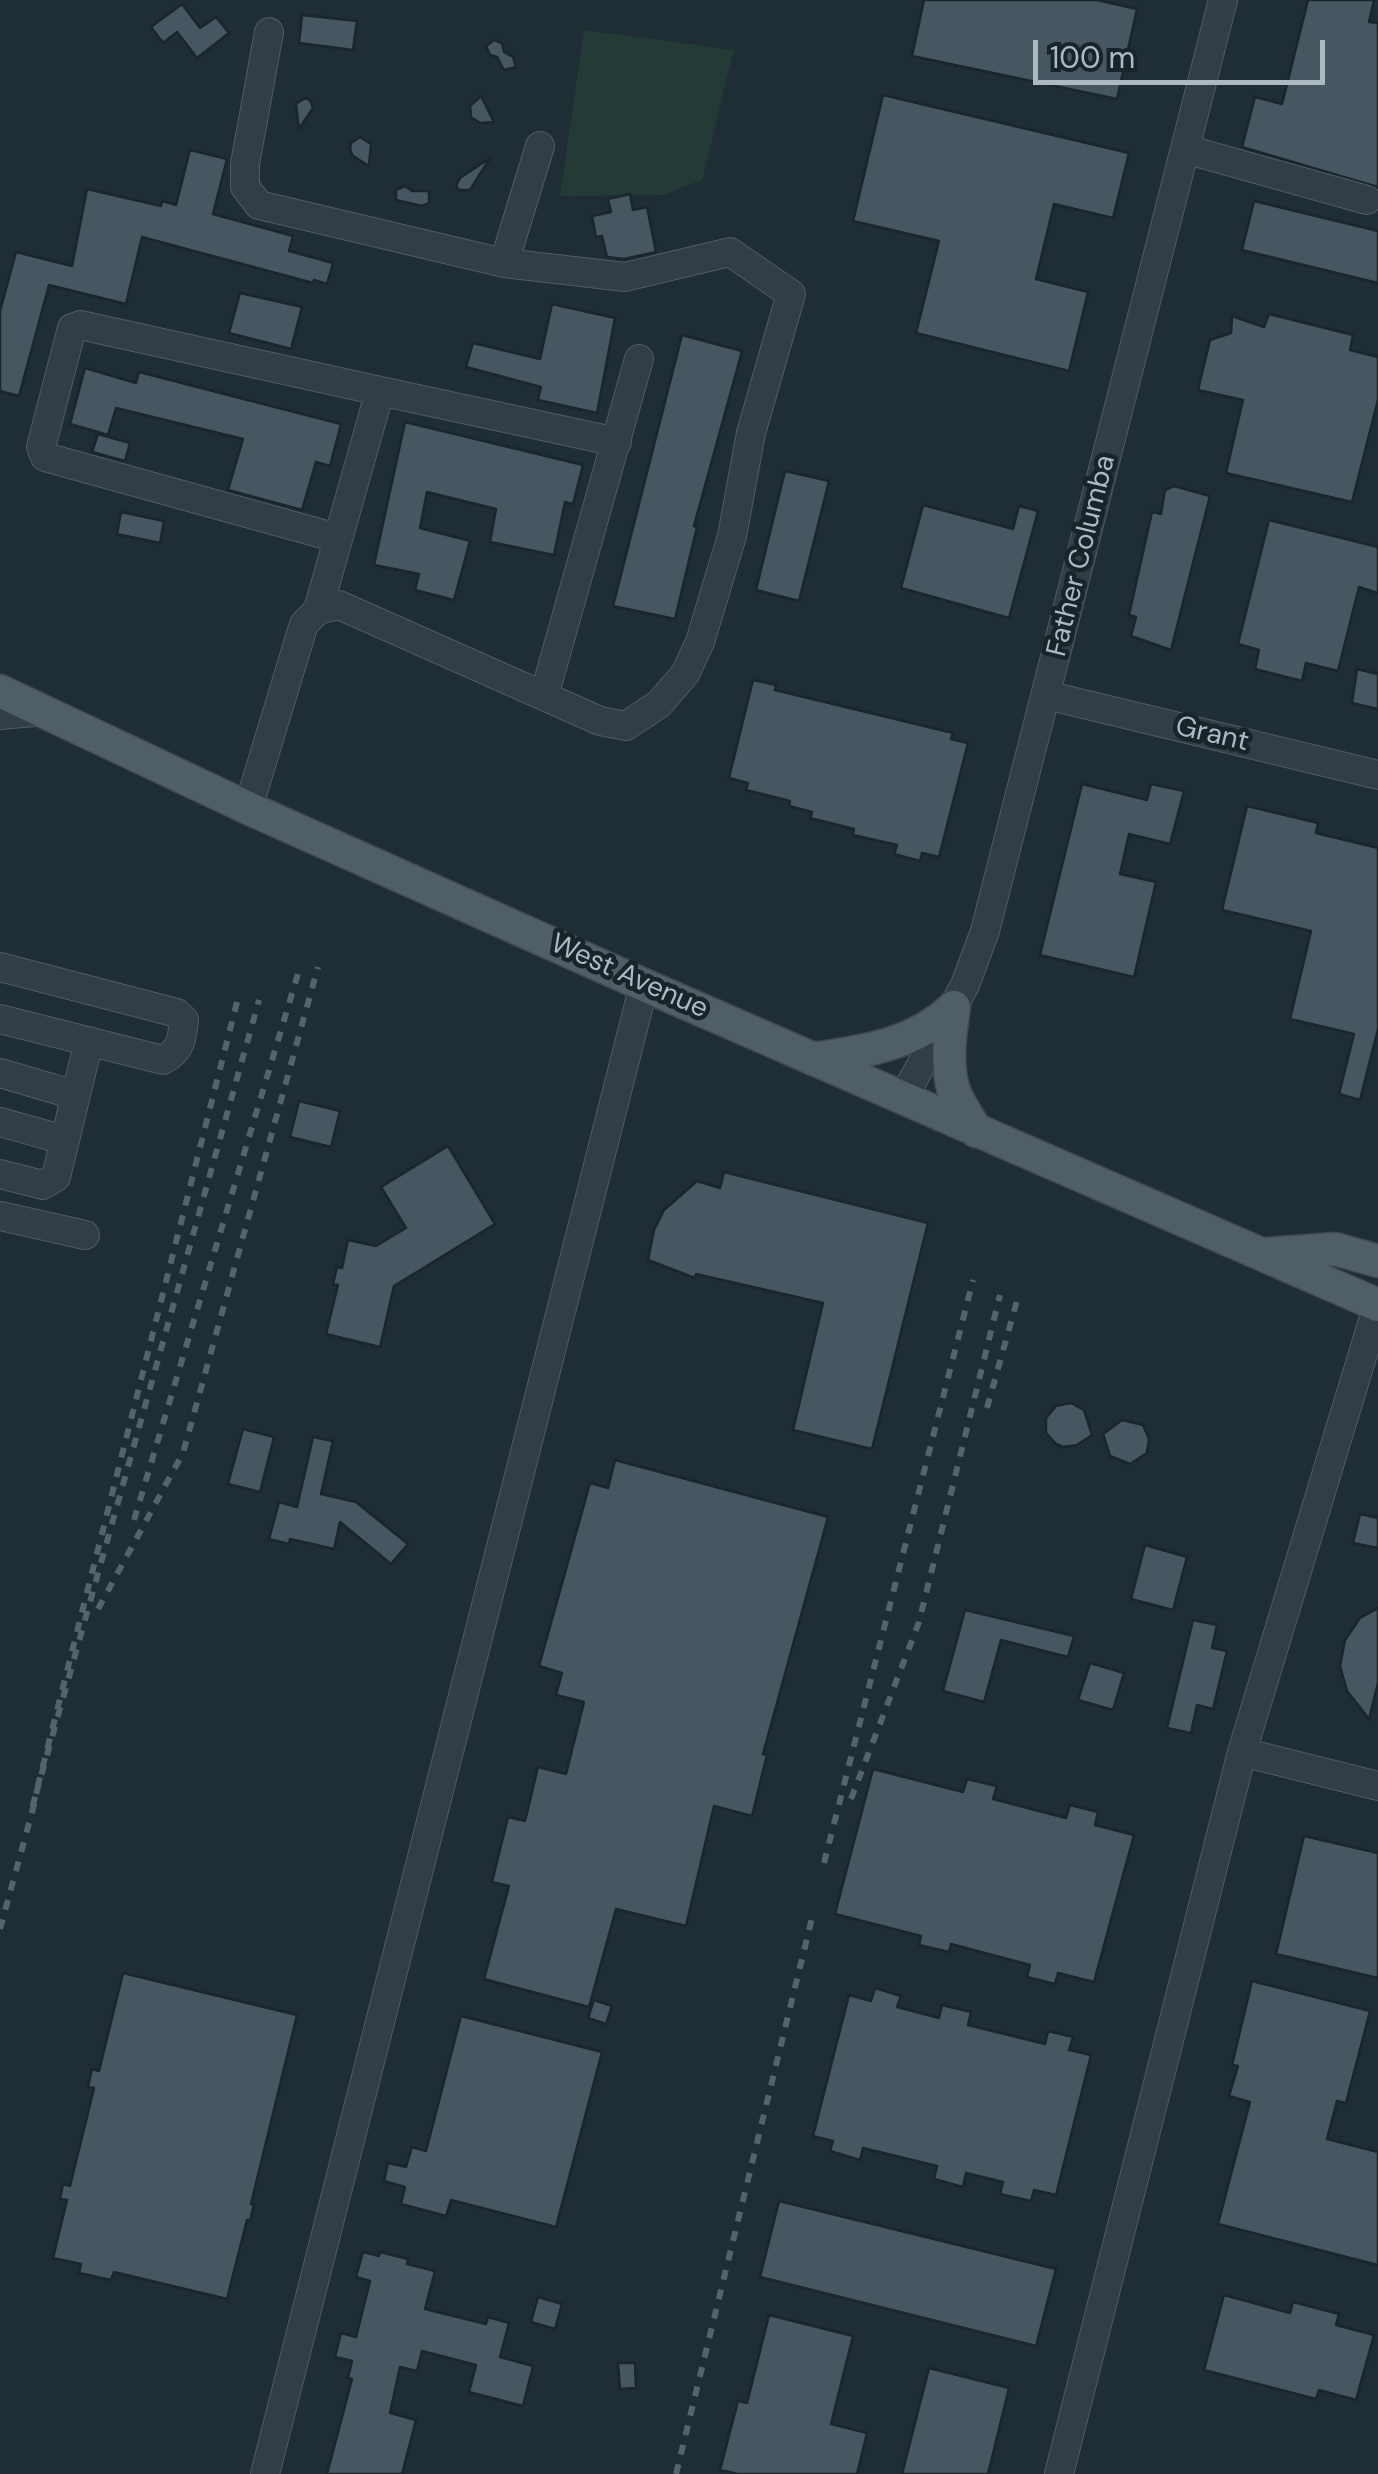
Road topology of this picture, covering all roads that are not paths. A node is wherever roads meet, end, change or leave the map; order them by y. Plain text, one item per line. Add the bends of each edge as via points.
1 (1223, 0) edge
2 (269, 32) dead end
3 (540, 146) dead end
4 (1185, 149) junction
5 (1368, 200) dead end
6 (504, 263) junction
7 (639, 359) dead end
8 (380, 392) junction
9 (617, 442) junction
10 (336, 538) junction
11 (318, 610) junction
12 (0, 692) edge
13 (1046, 695) junction
14 (544, 696) junction
15 (46, 711) junction
16 (0, 715) edge
17 (1378, 775) edge
18 (248, 808) junction
19 (0, 967) edge
20 (644, 985) junction
21 (954, 1006) junction
22 (0, 1019) edge
23 (89, 1041) junction
24 (812, 1059) junction
25 (0, 1073) edge
26 (75, 1095) junction
27 (903, 1098) junction
28 (0, 1122) edge
29 (976, 1131) junction
30 (64, 1140) junction
31 (0, 1174) edge
32 (0, 1216) edge
33 (85, 1235) dead end
34 (1262, 1254) junction
35 (1378, 1261) edge
36 (1378, 1305) edge
37 (1242, 1752) junction
38 (1378, 1786) edge
39 (265, 2474) edge
40 (1059, 2474) edge

1 - 4 street, Father Columba
2 - 6 street via 245,164 246,187 260,205
3 - 6 street
4 - 5 street
4 - 13 street, Father Columba
6 - 14 street via 625,278 730,252 792,294 751,433 732,536 685,674 626,726
7 - 9 street
8 - 9 street
8 - 10 street
8 - 10 street via 72,328 40,447 45,456
9 - 14 street
10 - 11 street
11 - 14 street via 340,606
11 - 18 street via 304,624
12 - 15 main road, West Avenue
13 - 17 street, Grant
13 - 21 street, Father Columba via 985,931
15 - 16 street
15 - 18 main road, West Avenue
18 - 20 main road, West Avenue
19 - 23 street via 177,1012 184,1020 176,1053 164,1060
20 - 24 main road, West Avenue
20 - 39 street
21 - 24 main road via 900,1042
21 - 27 street, Father Columba
21 - 29 main road via 951,1074
22 - 23 street
23 - 26 street
24 - 27 main road, West Avenue
25 - 26 street
26 - 30 street
27 - 29 main road, West Avenue
28 - 30 street
29 - 34 main road, West Avenue
30 - 31 street via 50,1182
32 - 33 street
34 - 35 main road, West Avenue via 1335,1249
34 - 36 main road, West Avenue
36 - 37 street
37 - 38 street
37 - 40 street

